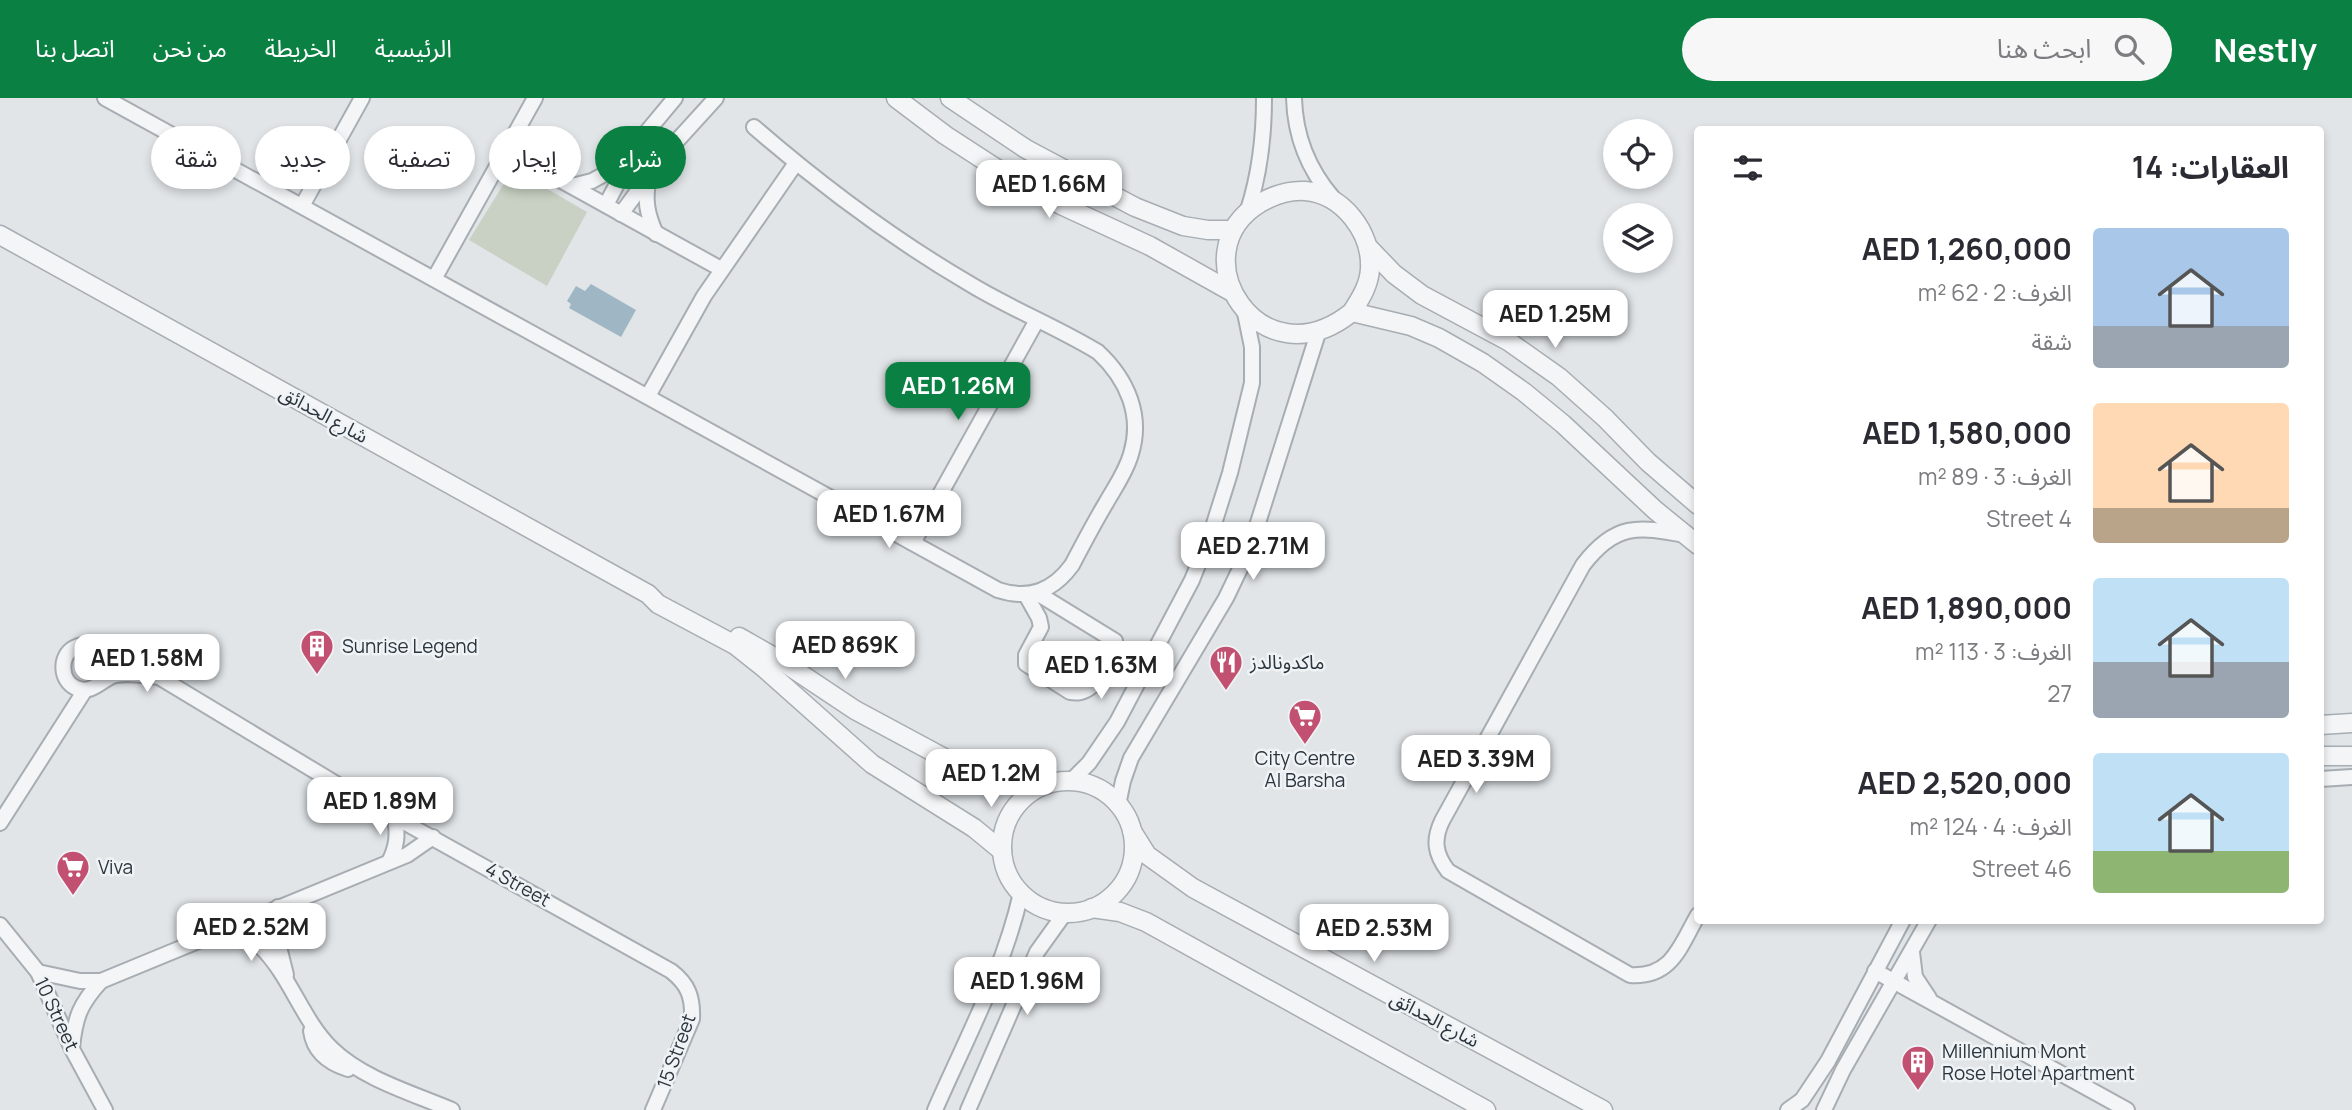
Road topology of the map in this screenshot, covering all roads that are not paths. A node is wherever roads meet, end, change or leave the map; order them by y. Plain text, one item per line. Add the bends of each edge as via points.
1 (106, 98) edge
2 (362, 98) edge
3 (535, 98) edge
4 (675, 98) edge
5 (716, 98) edge
6 (896, 98) edge
7 (950, 98) edge
8 (1264, 98) edge
9 (1294, 98) edge
10 (519, 126) edge
11 (652, 126) edge
12 (754, 127) dead end
13 (686, 131) edge
14 (796, 163) junction
15 (489, 180) edge
16 (577, 189) edge
17 (614, 189) edge
18 (639, 189) edge
19 (647, 189) edge
20 (1337, 202) junction
21 (606, 205) junction
22 (302, 206) junction
23 (1248, 210) junction
24 (621, 214) junction
25 (1233, 230) junction
26 (656, 234) junction
27 (0, 235) edge
28 (1369, 248) junction
29 (721, 269) junction
30 (434, 279) junction
31 (1232, 292) junction
32 (1245, 313) junction
33 (1352, 313) junction
34 (1037, 320) junction
35 (1318, 333) junction
36 (648, 397) junction
37 (1694, 502) edge
38 (1691, 540) edge
39 (913, 542) junction
40 (648, 594) junction
41 (1031, 594) junction
42 (159, 677) junction
43 (85, 690) junction
44 (2352, 723) edge
45 (2324, 725) edge
46 (2352, 756) edge
47 (2324, 757) edge
48 (2352, 777) edge
49 (2324, 779) edge
50 (1071, 781) junction
51 (1047, 784) junction
52 (1118, 804) junction
53 (395, 817) junction
54 (0, 823) edge
55 (1132, 831) junction
56 (433, 837) junction
57 (1002, 851) junction
58 (389, 862) junction
59 (1021, 893) junction
60 (278, 907) junction
61 (1092, 908) junction
62 (1065, 913) junction
63 (1694, 922) edge
64 (1901, 924) edge
65 (1927, 924) edge
66 (0, 925) edge
67 (229, 927) junction
68 (1912, 952) junction
69 (1875, 971) junction
70 (38, 972) junction
71 (101, 981) junction
72 (1894, 982) junction
73 (288, 983) junction
74 (690, 991) joint
75 (1935, 1004) junction
76 (72, 1049) junction
77 (105, 1110) edge
78 (452, 1110) edge
79 (653, 1110) edge
80 (935, 1110) edge
81 (968, 1110) edge
82 (1486, 1110) edge
83 (1603, 1110) edge
84 (1788, 1110) edge
85 (1824, 1110) edge
86 (2127, 1110) edge

1 - 22 street
2 - 22 street
3 - 10 street
4 - 11 street
5 - 13 street
6 - 31 street via 1002,172
7 - 25 street via 1026,149 1136,207 1183,226
8 - 23 street via 1263,147
9 - 20 street via 1298,138 1307,162
12 - 14 street
14 - 29 street
14 - 34 street via 910,248
15 - 30 street
16 - 21 street
17 - 21 street
18 - 24 street
19 - 26 street via 648,214
20 - 23 street via 1307,191 1275,194
20 - 28 street via 1357,222
21 - 24 street
22 - 30 street
23 - 25 street
24 - 26 street
25 - 31 street via 1226,271
26 - 29 street
27 - 40 street, شارع الحدائق
28 - 33 street via 1370,271
28 - 37 street via 1422,295 1508,341 1559,377
29 - 36 street
30 - 36 street
31 - 32 street
32 - 35 street via 1266,328 1292,335
32 - 50 street via 1252,347 1252,383 1213,527 1192,580 1117,723 1089,764
33 - 35 street
33 - 38 street via 1411,326 1483,363 1563,424
34 - 39 street
34 - 41 street via 1098,352 1112,365 1131,398 1135,426 1124,472 1072,565 1057,582
35 - 52 street via 1250,548 1226,598 1137,747
36 - 39 street
38 - 63 street via 1646,528 1610,538 1594,550 1442,821 1436,847 1448,871 1630,975 1644,976 1669,964
39 - 41 street via 998,590
40 - 51 street, شارع الحدائق via 665,597 766,652 855,710 961,767 989,778
40 - 57 street, شارع الحدائق via 658,604 735,645 872,764 974,828
41 - 41 street via 1041,627 1026,664 1078,693 1096,682 1115,642
42 - 43 street, 4 Street via 111,677
42 - 43 street, 4 Street via 98,646 81,645 67,654 63,672 76,688
42 - 53 street, 4 Street
43 - 54 street
44 - 45 street
46 - 47 street
48 - 49 street
50 - 51 street
50 - 52 street via 1094,786
51 - 57 street via 1014,809 1004,829
52 - 55 street
53 - 56 street, 4 Street
53 - 58 street via 398,834
55 - 61 street via 1127,876 1106,901
55 - 83 street, شارع الحدائق via 1147,855 1193,888
56 - 58 street
56 - 74 street, 4 Street via 671,971
57 - 59 street via 1006,871
58 - 60 street
59 - 62 street via 1037,905
59 - 80 street via 1000,961
60 - 67 street
60 - 73 street via 276,935
61 - 62 street
61 - 82 street via 1146,922
62 - 81 street via 1037,952
64 - 69 street
65 - 68 street
66 - 70 street, 10 Street
67 - 71 street
67 - 73 street via 260,947
68 - 72 street
68 - 75 street via 1915,978
69 - 72 street
69 - 84 street via 1828,1061 1802,1100
70 - 71 street
70 - 76 street, 10 Street
71 - 76 street via 74,1023
72 - 75 street
72 - 85 street
73 - 78 street via 326,1059
74 - 79 street, 15 Street via 692,1019
75 - 86 street
76 - 77 street, 10 Street

